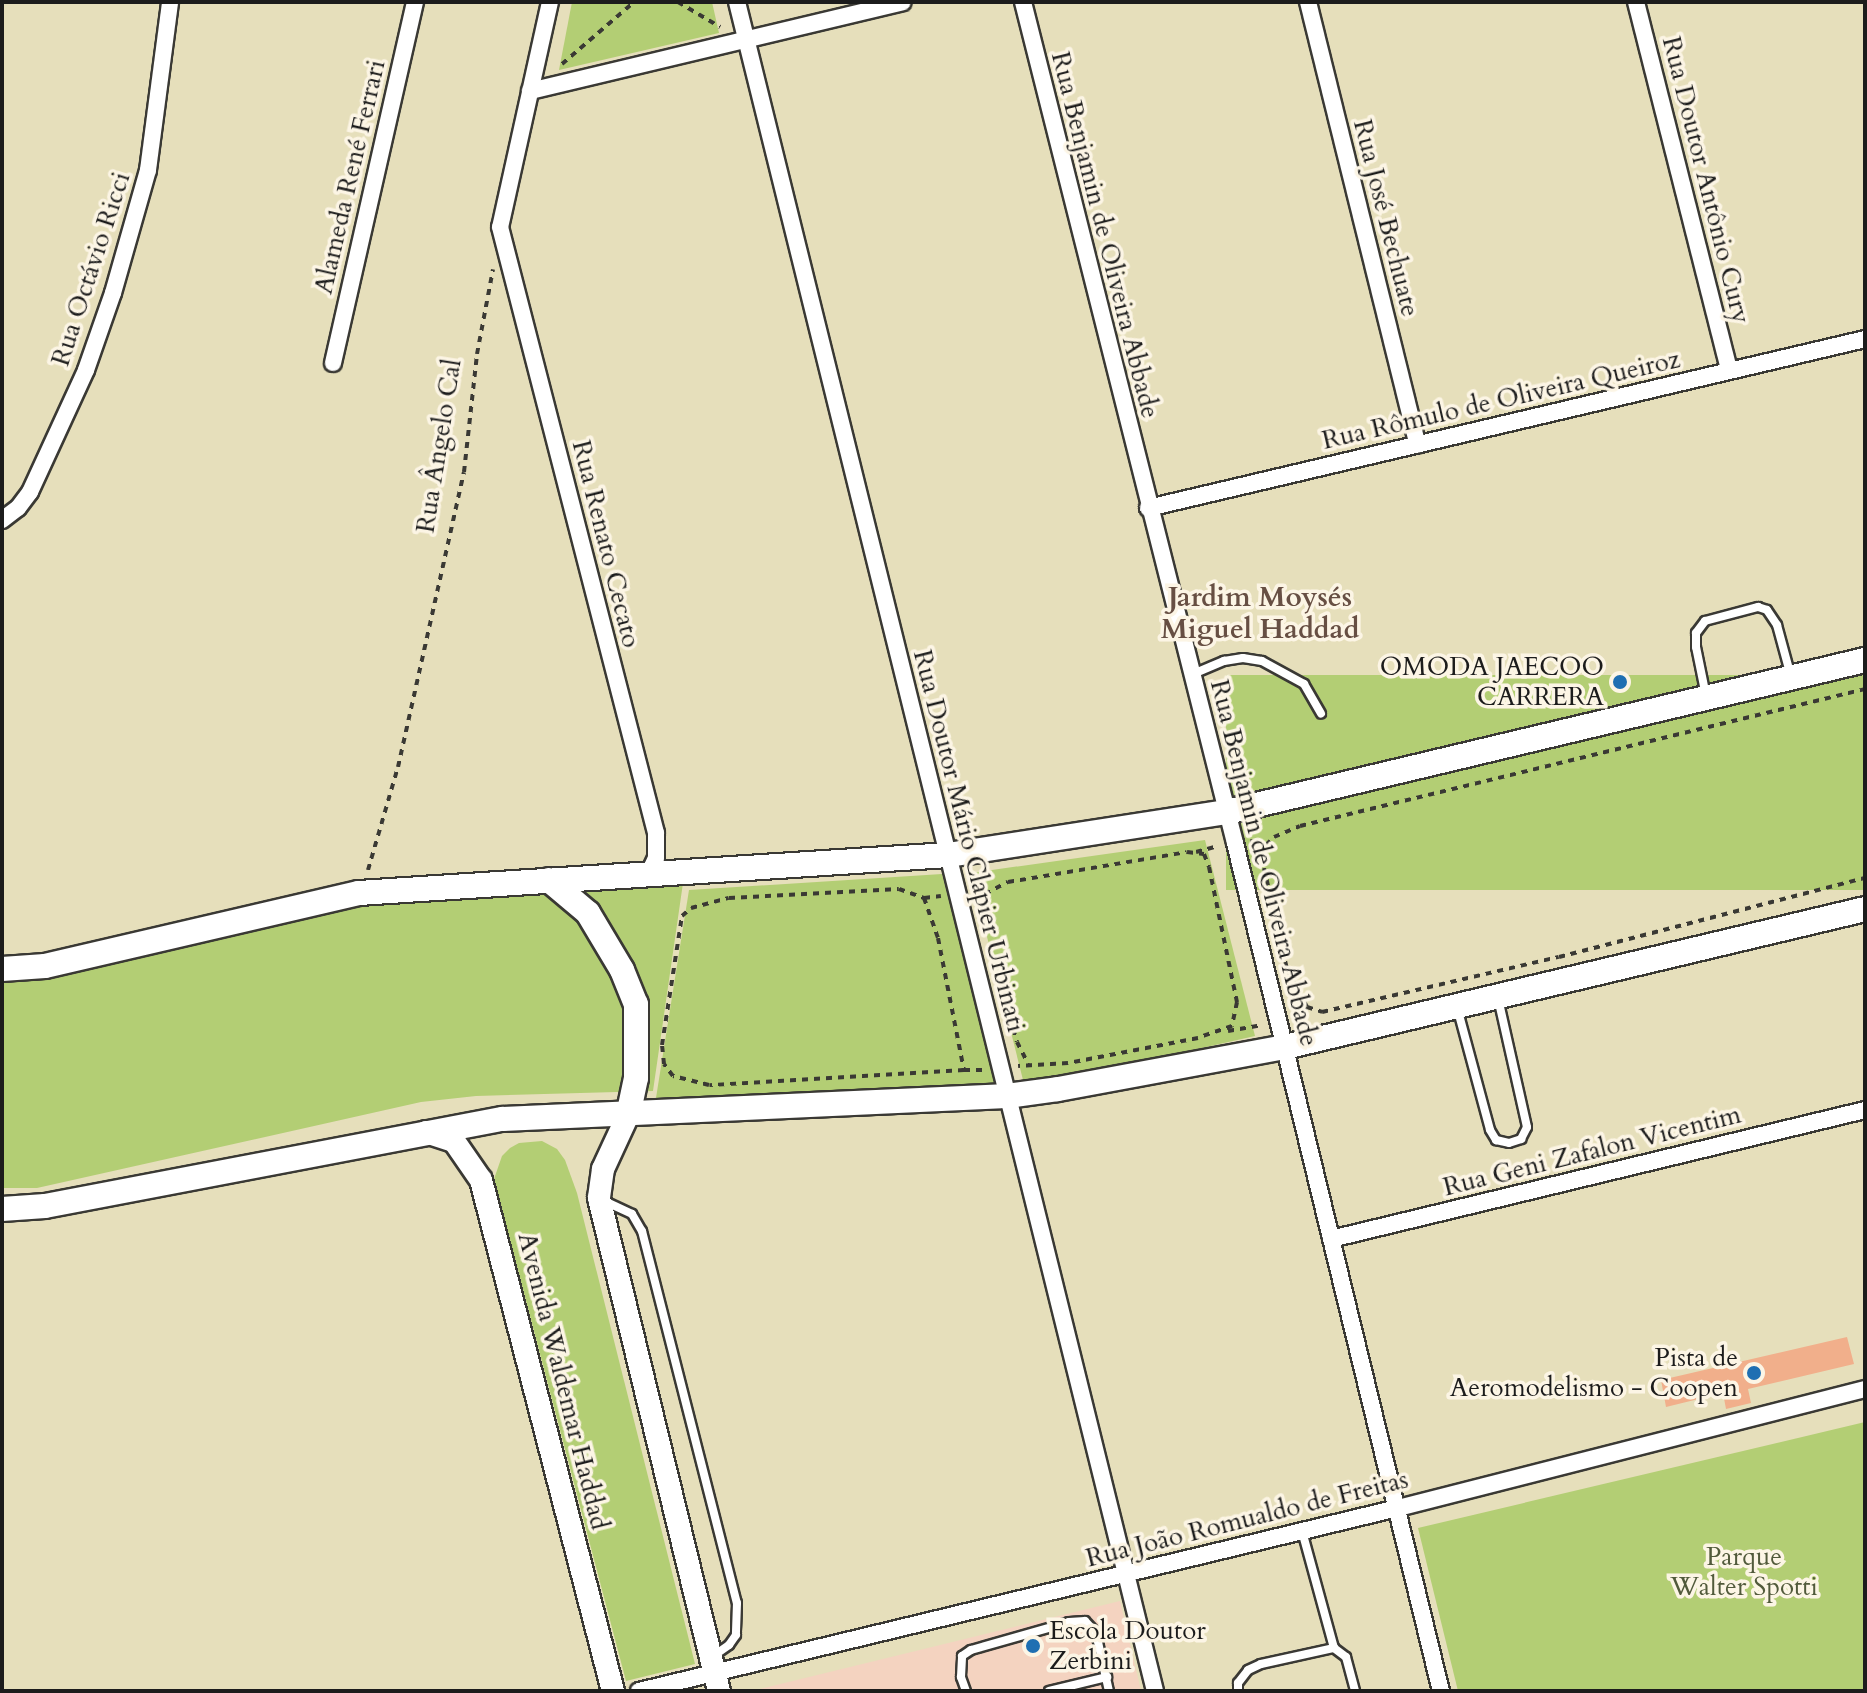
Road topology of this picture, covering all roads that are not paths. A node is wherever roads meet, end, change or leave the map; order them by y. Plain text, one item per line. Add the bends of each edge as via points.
1 (415, 2) edge
2 (550, 2) edge
3 (737, 2) edge
4 (903, 2) edge
5 (1023, 2) edge
6 (1308, 2) edge
7 (1636, 2) edge
8 (171, 5) edge
9 (747, 41) junction
10 (530, 91) junction
11 (1865, 339) edge
12 (333, 363) dead end
13 (1729, 370) junction
14 (1418, 445) junction
15 (1148, 508) junction
16 (2, 520) edge
17 (1865, 660) edge
18 (1192, 674) junction
19 (1792, 678) junction
20 (1706, 698) junction
21 (1321, 714) dead end
22 (1227, 812) junction
23 (948, 855) junction
24 (649, 873) junction
25 (549, 880) junction
26 (1865, 909) edge
27 (2, 969) edge
28 (1497, 997) junction
29 (1456, 1006) junction
30 (1285, 1047) junction
31 (1007, 1096) junction
32 (1865, 1110) edge
33 (628, 1115) junction
34 (405, 1135) junction
35 (599, 1198) junction
36 (2, 1209) edge
37 (1331, 1239) junction
38 (1865, 1389) edge
39 (1398, 1508) junction
40 (1302, 1531) junction
41 (1127, 1573) junction
42 (1334, 1648) junction
43 (715, 1674) edge
44 (1107, 1677) junction
45 (613, 1691) edge
46 (639, 1691) edge
47 (966, 1691) edge
48 (1049, 1691) edge
49 (1109, 1691) edge
50 (1155, 1691) edge
51 (1238, 1691) edge
52 (1355, 1691) edge
53 (1441, 1691) edge

1 - 12 street, Alameda René Ferrari
2 - 10 street
3 - 9 street, Rua Doutor Mário Clapier Urbinati
4 - 9 street
5 - 15 street, Rua Benjamin de Oliveira Abbade
6 - 14 street, Rua José Bechuate
7 - 13 street, Rua Doutor Antônio Cury
8 - 16 street, Rua Octávio Ricci via 148,170 113,293 86,370 30,492
9 - 10 street
9 - 23 street, Rua Doutor Mário Clapier Urbinati
10 - 24 street, Rua Renato Cecato via 500,227 656,833 656,858
11 - 13 street, Rua Rômulo de Oliveira Queiroz
13 - 14 street, Rua Rômulo de Oliveira Queiroz
14 - 15 street, Rua Rômulo de Oliveira Queiroz
15 - 18 street, Rua Benjamin de Oliveira Abbade
17 - 19 main road
18 - 21 lane via 1224,661 1262,661 1304,684
18 - 22 street, Rua Benjamin de Oliveira Abbade
19 - 20 main road
19 - 20 lane via 1777,625 1767,610 1758,607 1705,621 1696,633
20 - 22 main road
22 - 23 main road
22 - 30 street, Rua Benjamin de Oliveira Abbade
23 - 24 main road
23 - 31 street, Rua Doutor Mário Clapier Urbinati
24 - 25 main road
25 - 27 main road via 359,893 45,966
25 - 33 main road via 588,913 636,1004 636,1078
26 - 28 main road
28 - 29 main road
28 - 29 lane via 1527,1127 1521,1139 1509,1143 1496,1140 1490,1130
29 - 30 main road
30 - 31 main road
30 - 37 street, Rua Benjamin de Oliveira Abbade
31 - 33 main road
31 - 41 street, Rua Doutor Mário Clapier Urbinati
32 - 37 street, Rua Geni Zafalon Vicentim
33 - 34 main road via 503,1119
33 - 35 main road via 603,1169
34 - 36 main road via 253,1169
34 - 45 main road, Avenida Waldemar Haddad via 429,1132 454,1141 481,1180
35 - 43 main road
35 - 43 lane via 632,1214 642,1231 737,1603 736,1635
37 - 39 street, Rua Benjamin de Oliveira Abbade
38 - 39 street, Rua João Romualdo de Freitas
39 - 40 street, Rua João Romualdo de Freitas
39 - 53 street, Rua Benjamin de Oliveira Abbade
40 - 41 street, Rua João Romualdo de Freitas
40 - 42 lane
41 - 43 street, Rua João Romualdo de Freitas
41 - 50 street, Rua Doutor Mário Clapier Urbinati
42 - 51 lane via 1261,1664 1248,1670
42 - 52 lane via 1346,1657
43 - 46 street, Rua João Romualdo de Freitas
44 - 47 lane via 1096,1633 1085,1621 1069,1622 962,1656
44 - 48 lane
44 - 49 lane

